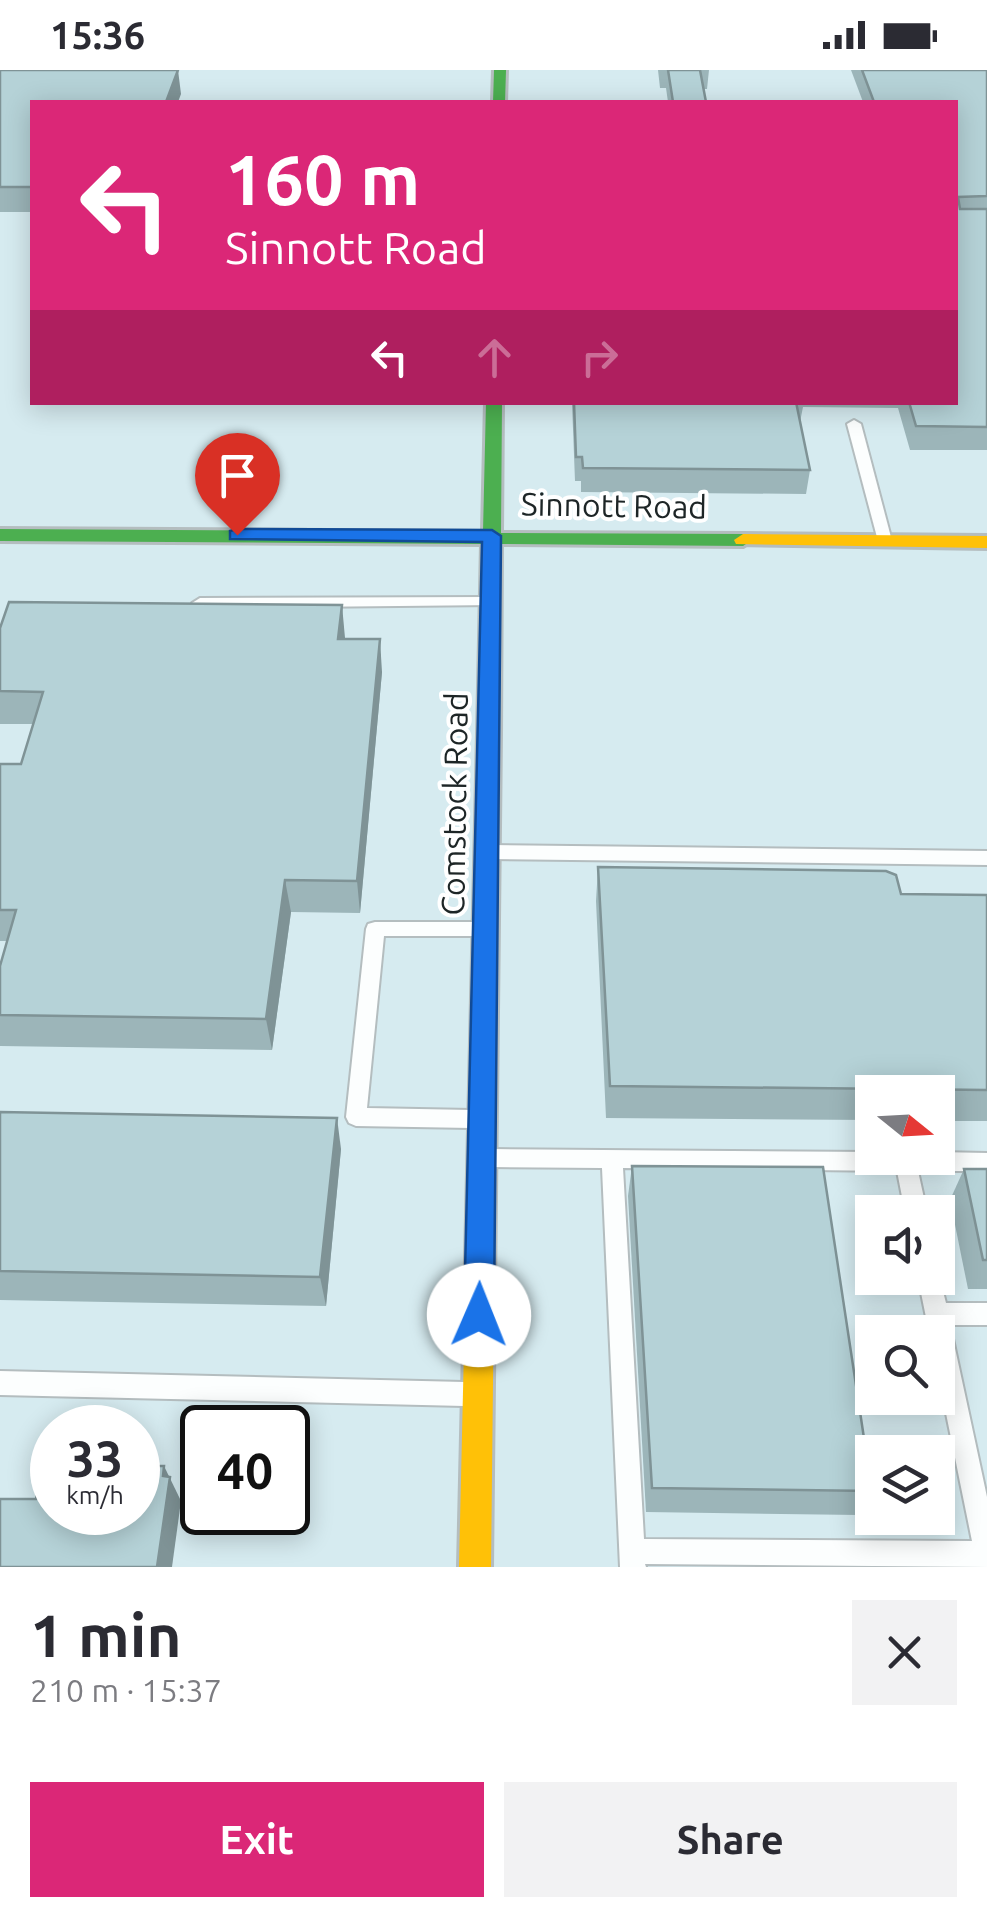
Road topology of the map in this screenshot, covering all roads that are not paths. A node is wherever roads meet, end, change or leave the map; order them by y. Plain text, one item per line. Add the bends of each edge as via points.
1 (500, 70) edge
2 (499, 100) edge
3 (494, 405) edge
4 (854, 424) dead end
5 (0, 535) edge
6 (492, 536) junction
7 (885, 541) junction
8 (987, 542) edge
9 (491, 602) junction
10 (200, 603) edge
11 (486, 852) junction
12 (987, 858) edge
13 (484, 929) junction
14 (482, 1120) junction
15 (481, 1158) junction
16 (612, 1159) junction
17 (855, 1161) edge
18 (955, 1162) edge
19 (987, 1162) edge
20 (933, 1295) edge
21 (937, 1314) junction
22 (987, 1314) edge
23 (0, 1383) edge
24 (478, 1394) junction
25 (987, 1554) edge
26 (633, 1559) edge
27 (475, 1567) edge

1 - 2 street
3 - 6 street, Comstock Road
4 - 7 lane
5 - 6 street, Sinnott Road
6 - 7 street, Sinnott Road
6 - 9 street, Comstock Road
7 - 8 street, Sinnott Road
9 - 10 lane
9 - 11 street, Comstock Road
11 - 12 lane
11 - 13 street, Comstock Road
13 - 14 street, Comstock Road
13 - 14 lane via 375,928 356,1117
14 - 15 street, Comstock Road
15 - 16 lane
15 - 24 street, Comstock Road
16 - 17 lane
16 - 26 lane
18 - 19 lane
20 - 21 lane
21 - 22 lane
21 - 25 lane
23 - 24 lane
24 - 27 street, Comstock Road
25 - 26 lane

